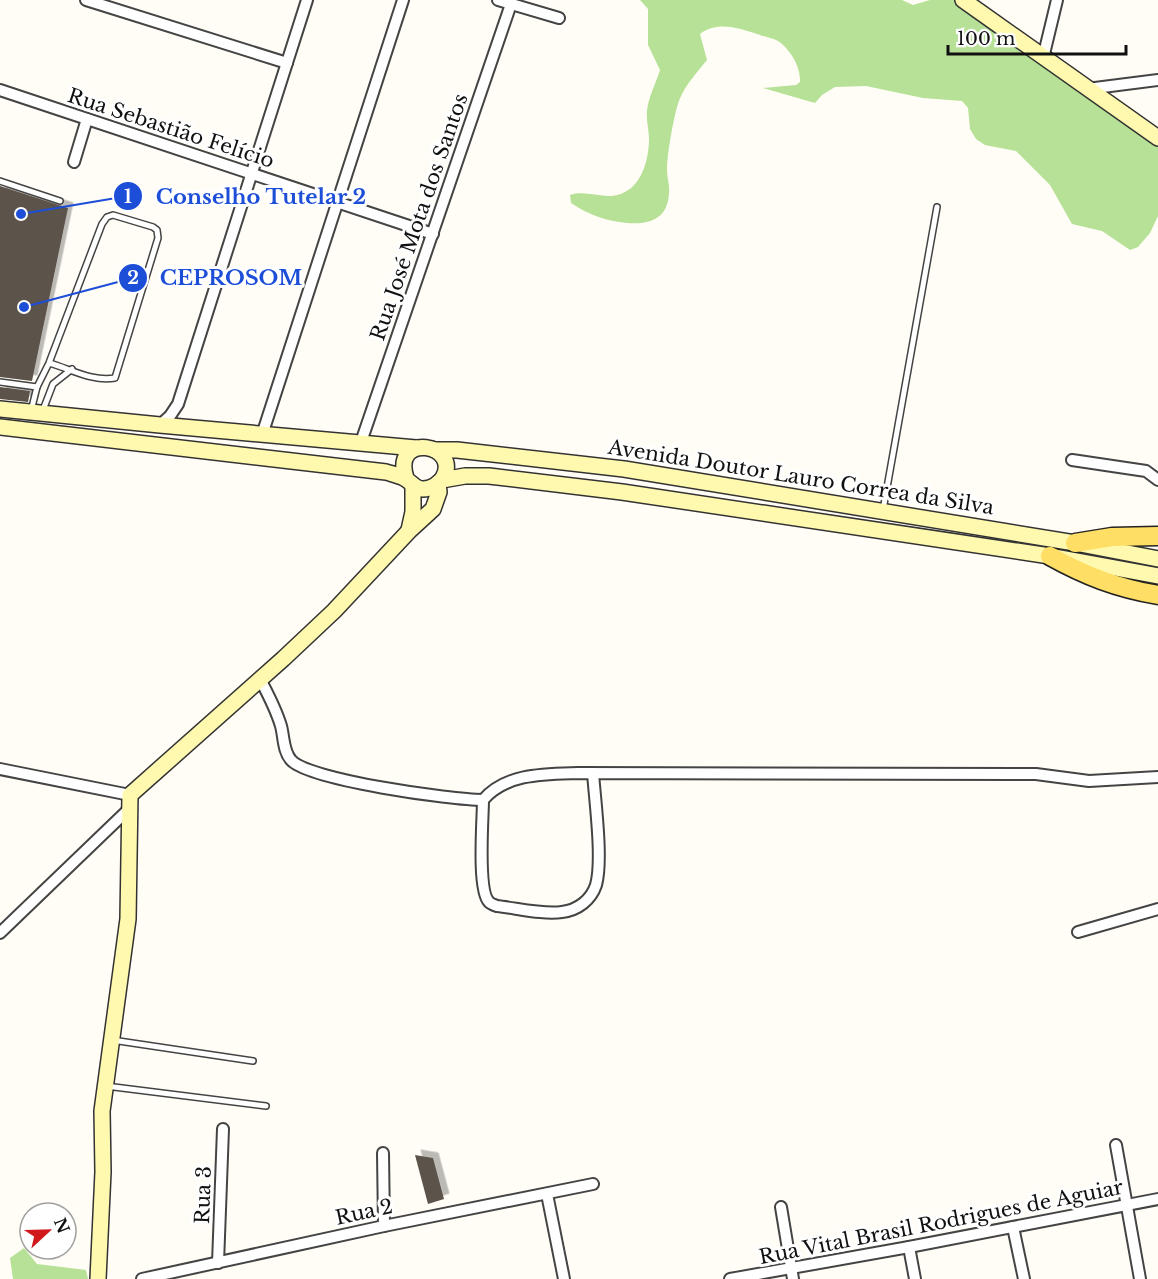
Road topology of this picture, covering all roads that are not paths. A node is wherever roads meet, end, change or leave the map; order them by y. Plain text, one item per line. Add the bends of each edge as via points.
1 (86, 0) edge
2 (307, 0) edge
3 (404, 0) edge
4 (498, 0) edge
5 (963, 0) edge
6 (1057, 0) edge
7 (511, 4) junction
8 (559, 18) dead end
9 (1043, 58) junction
10 (287, 63) junction
11 (1158, 80) edge
12 (1087, 88) junction
13 (0, 90) edge
14 (87, 119) junction
15 (1158, 138) edge
16 (74, 162) dead end
17 (252, 174) junction
18 (0, 181) edge
19 (60, 201) dead end
20 (338, 202) junction
21 (938, 207) dead end
22 (433, 234) junction
23 (49, 363) junction
24 (72, 369) junction
25 (0, 382) edge
26 (37, 387) junction
27 (0, 409) edge
28 (36, 411) junction
29 (160, 425) junction
30 (0, 427) edge
31 (262, 435) junction
32 (361, 442) junction
33 (416, 448) junction
34 (435, 450) junction
35 (1072, 460) dead end
36 (1158, 480) edge
37 (440, 481) junction
38 (410, 482) junction
39 (883, 512) junction
40 (409, 531) junction
41 (1158, 536) edge
42 (1075, 543) junction
43 (1050, 556) junction
44 (1158, 559) edge
45 (1158, 576) edge
46 (1158, 595) edge
47 (261, 679) junction
48 (0, 769) edge
49 (593, 773) junction
50 (1158, 777) edge
51 (483, 800) junction
52 (130, 801) junction
53 (1158, 909) edge
54 (1078, 932) dead end
55 (0, 933) edge
56 (111, 1040) junction
57 (253, 1061) dead end
58 (105, 1086) junction
59 (266, 1106) dead end
60 (223, 1129) dead end
61 (1116, 1145) dead end
62 (383, 1153) dead end
63 (593, 1185) dead end
64 (547, 1194) junction
65 (1158, 1199) edge
66 (1127, 1205) junction
67 (781, 1207) dead end
68 (384, 1226) junction
69 (1013, 1227) junction
70 (909, 1247) junction
71 (218, 1263) junction
72 (792, 1274) edge
73 (98, 1279) edge
74 (142, 1279) edge
75 (564, 1279) edge
76 (730, 1279) edge
77 (915, 1279) edge
78 (1024, 1279) edge
79 (1140, 1279) edge

1 - 10 street
2 - 10 street
3 - 20 street
4 - 7 street
5 - 9 main road
6 - 9 street
7 - 8 street
7 - 22 street, Rua José Mota dos Santos
9 - 12 main road
10 - 17 street
11 - 12 street
12 - 15 main road
13 - 14 street, Rua Sebastião Felício
14 - 16 street
14 - 17 street, Rua Sebastião Felício
17 - 20 street, Rua Sebastião Felício
17 - 29 street via 178,404
18 - 19 lane
20 - 22 street, Rua Sebastião Felício
20 - 31 street
21 - 39 lane
22 - 32 street, Rua José Mota dos Santos
23 - 24 lane
23 - 24 lane via 107,217 113,215 153,226 158,238 115,378 86,376
23 - 26 lane
24 - 28 lane via 53,384
25 - 26 lane
26 - 28 lane
27 - 28 main road
28 - 29 main road
29 - 31 main road
30 - 38 main road via 386,472
31 - 32 main road
32 - 33 main road
33 - 34 main road
33 - 38 main road via 404,461 403,470
34 - 37 main road via 445,463
34 - 39 main road, Avenida Doutor Lauro Correa da Silva via 624,469
35 - 36 street via 1146,471
37 - 38 main road via 424,489
37 - 40 main road via 433,509
37 - 43 main road, Avenida Doutor Lauro Correa da Silva via 489,476 622,492
38 - 40 main road via 413,512
39 - 42 main road, Avenida Doutor Lauro Correa da Silva
40 - 47 main road via 334,611
41 - 42 main road
42 - 44 main road, Avenida Doutor Lauro Correa da Silva
43 - 45 main road, Avenida Doutor Lauro Correa da Silva
43 - 46 main road via 1084,575
47 - 51 street via 278,717 285,750 297,766 388,788
47 - 52 main road
48 - 52 street
49 - 50 street via 1036,774 1089,781
49 - 51 street via 515,779 495,788
49 - 51 street via 599,867 596,885 589,899 576,909 560,913 489,902 482,873
52 - 55 street
52 - 56 main road via 128,919
53 - 54 street
56 - 57 lane
56 - 58 main road
58 - 59 lane
58 - 73 main road
60 - 71 street, Rua 3
61 - 66 street
62 - 68 street
63 - 64 street, Rua 2
64 - 68 street, Rua 2
64 - 75 street
65 - 66 street, Rua Vital Brasil Rodrigues de Aguiar
66 - 69 street, Rua Vital Brasil Rodrigues de Aguiar
66 - 79 street
67 - 72 street
68 - 71 street, Rua 2
69 - 70 street, Rua Vital Brasil Rodrigues de Aguiar
69 - 78 street
70 - 72 street, Rua Vital Brasil Rodrigues de Aguiar
70 - 77 street
71 - 74 street, Rua 2
72 - 76 street, Rua Vital Brasil Rodrigues de Aguiar

